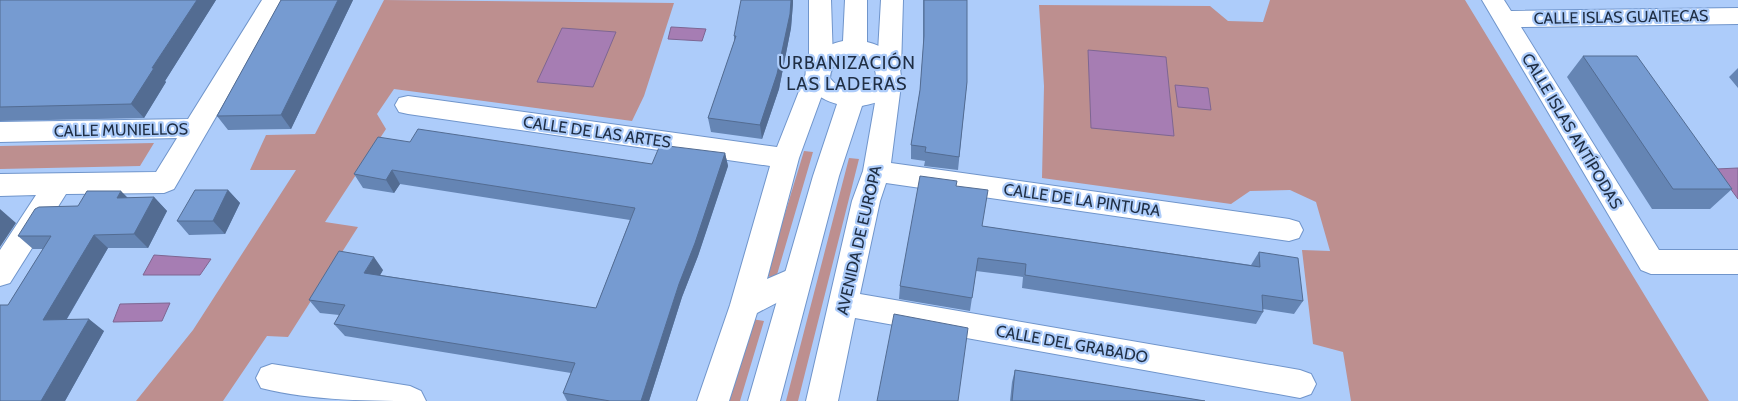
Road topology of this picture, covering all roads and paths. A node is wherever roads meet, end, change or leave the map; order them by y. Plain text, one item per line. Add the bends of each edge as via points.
1 (273, 0) edge
2 (820, 0) edge
3 (856, 0) edge
4 (892, 0) edge
5 (1499, 9) edge
6 (1738, 16) edge
7 (855, 47) junction
8 (819, 69) junction
9 (889, 73) junction
10 (852, 99) junction
11 (408, 106) dead end
12 (196, 128) junction
13 (0, 132) edge
14 (786, 158) junction
15 (876, 171) junction
16 (58, 184) junction
17 (0, 185) edge
18 (1289, 230) dead end
19 (1738, 262) edge
20 (0, 274) edge
21 (797, 278) junction
22 (845, 301) junction
23 (745, 305) junction
24 (272, 378) dead end
25 (1300, 384) dead end
26 (410, 401) edge
27 (713, 401) edge
28 (764, 401) edge
29 (822, 401) edge

1 - 12 street
2 - 8 street
3 - 7 street
4 - 9 street, AVENIDA DE EUROPA
5 - 6 street, CALLE ISLAS GUAITECAS
5 - 19 street, CALLE ISLAS ANTÍPODAS via 1651,262
7 - 8 street via 835,51
7 - 9 street via 880,55 886,60
8 - 10 street via 819,83 831,94
8 - 14 street
9 - 10 street via 880,91
9 - 15 street, AVENIDA DE EUROPA
10 - 21 street
11 - 14 street, CALLE DE LAS ARTES
12 - 13 street, CALLE MUNIELLOS
12 - 16 street, CALLE MUNIELLOS via 164,182
14 - 23 street
15 - 18 street, CALLE DE LA PINTURA
15 - 22 street, AVENIDA DE EUROPA via 866,201
16 - 17 street, CALLE MUNIELLOS
16 - 20 street
21 - 23 street
21 - 28 street
22 - 25 street, CALLE DEL GRABADO via 858,307
22 - 29 street, AVENIDA DE EUROPA
23 - 27 street
24 - 26 street

